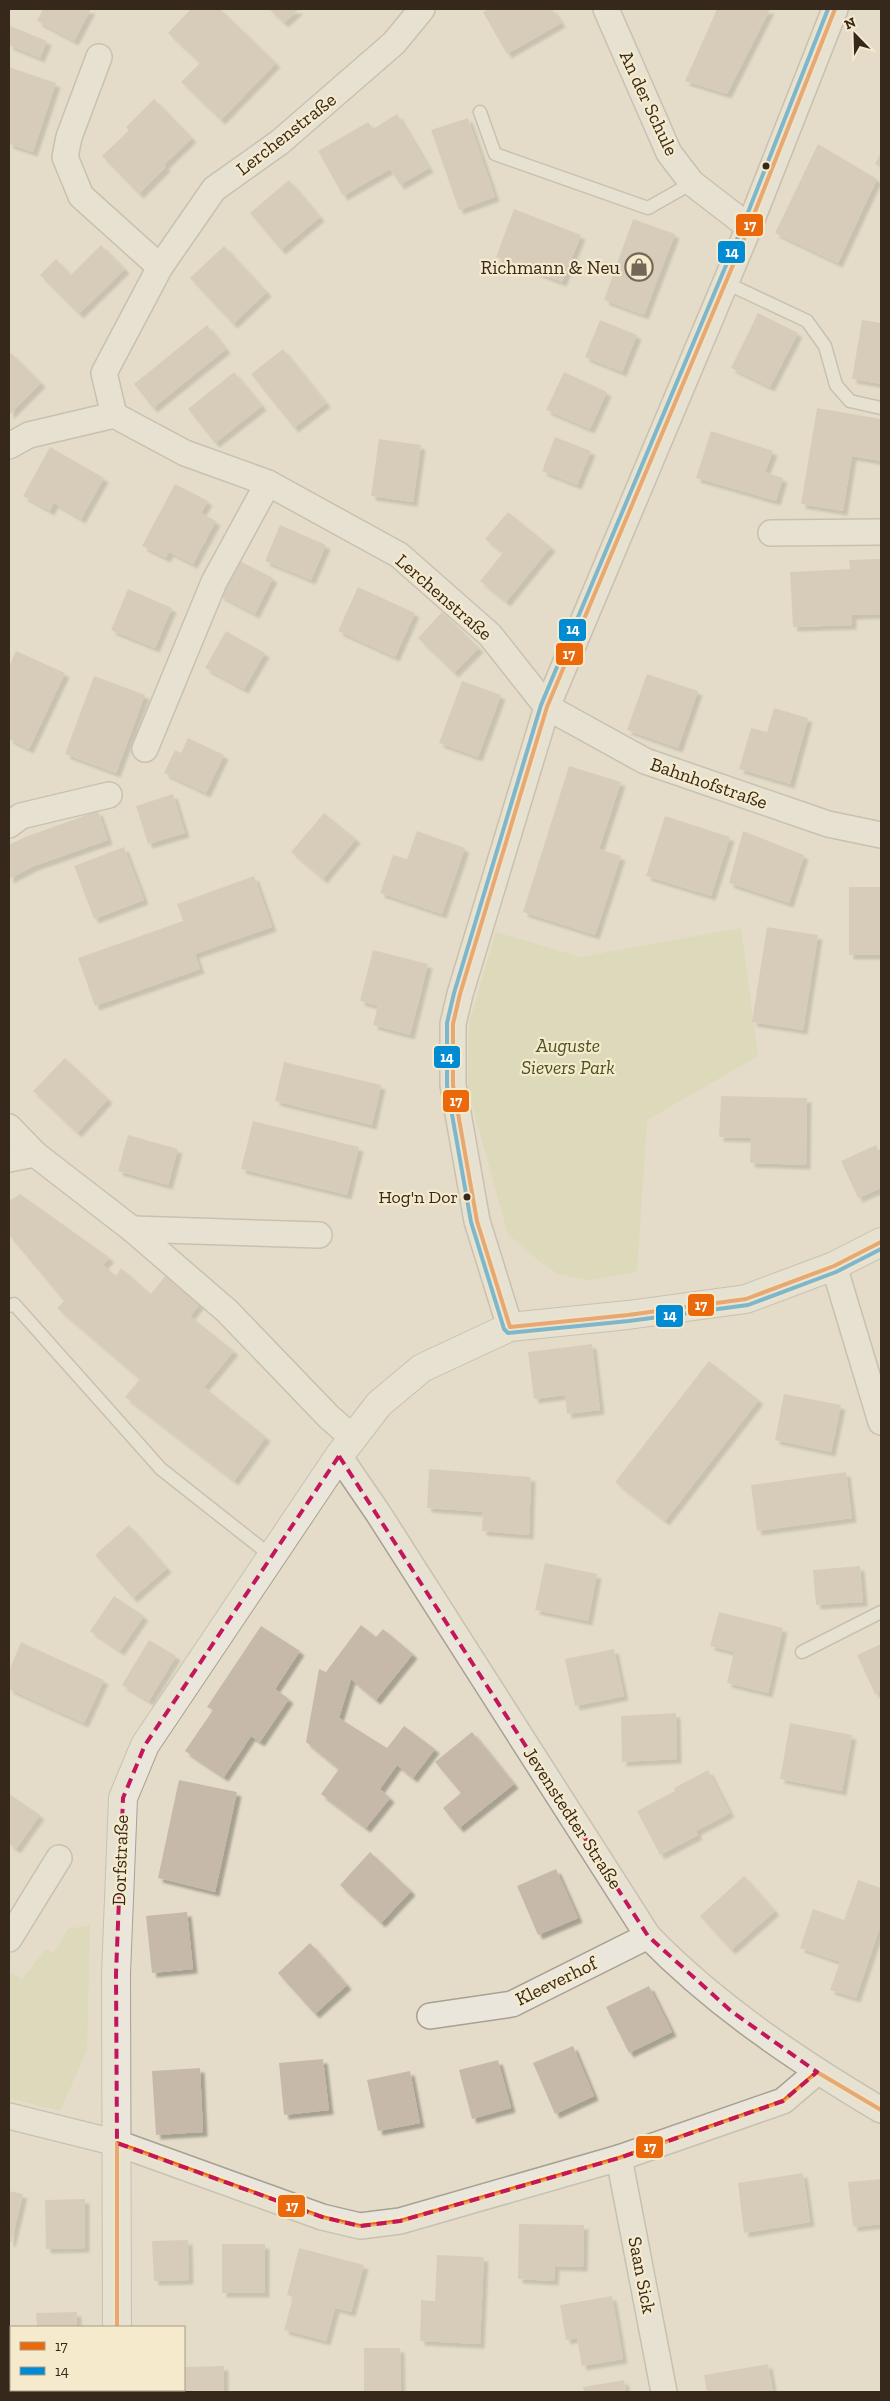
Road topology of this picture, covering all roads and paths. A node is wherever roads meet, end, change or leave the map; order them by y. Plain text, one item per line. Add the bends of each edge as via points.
1 (422, 9) edge
2 (606, 9) edge
3 (835, 9) edge
4 (99, 57) dead end
5 (480, 112) dead end
6 (692, 182) junction
7 (749, 227) junction
8 (160, 267) junction
9 (726, 283) junction
10 (881, 408) edge
11 (114, 415) junction
12 (9, 446) edge
13 (268, 483) junction
14 (881, 532) edge
15 (771, 533) dead end
16 (547, 707) junction
17 (145, 749) dead end
18 (108, 795) dead end
19 (9, 824) edge
20 (881, 835) edge
21 (9, 1127) edge
22 (34, 1154) junction
23 (9, 1160) edge
24 (132, 1229) junction
25 (319, 1235) dead end
26 (881, 1242) edge
27 (834, 1266) junction
28 (9, 1306) edge
29 (510, 1327) junction
30 (881, 1422) edge
31 (346, 1447) junction
32 (270, 1555) junction
33 (881, 1612) edge
34 (802, 1652) dead end
35 (59, 1858) dead end
36 (648, 1936) junction
37 (9, 1939) edge
38 (430, 2016) dead end
39 (817, 2072) junction
40 (881, 2110) edge
41 (9, 2116) edge
42 (117, 2143) junction
43 (618, 2158) junction
44 (117, 2326) edge
45 (664, 2392) edge

1 - 8 street, Lerchenstraße via 394,43 288,136 214,188
2 - 6 street, An der Schule via 669,153
3 - 7 street
4 - 8 street via 69,136 65,157 80,196
5 - 6 lane via 496,154 648,208
6 - 7 street, An der Schule
7 - 9 street
8 - 11 street, Lerchenstraße via 104,373
9 - 10 lane via 807,321 825,346 836,385 850,401
9 - 16 street
11 - 12 street via 29,434
11 - 13 street, Lerchenstraße via 185,453
13 - 16 street, Lerchenstraße via 399,555 490,634
13 - 17 street via 214,582
14 - 15 street
16 - 20 street, Bahnhofstraße via 644,761 828,824
16 - 29 street via 453,1024 453,1085 477,1221
18 - 19 street via 21,816
21 - 22 street
22 - 23 street
22 - 24 street
24 - 25 street
24 - 31 street via 227,1310 329,1417
26 - 27 street, Dorfstraße
27 - 29 street, Dorfstraße via 746,1299
27 - 30 street
28 - 32 lane via 14,1304 161,1469
29 - 31 street, Dorfstraße via 422,1368 379,1404
31 - 32 street, Dorfstraße
31 - 36 street, Jevenstedter Straße via 383,1521
32 - 42 street, Dorfstraße via 145,1745 123,1798 116,1974
33 - 34 lane
35 - 37 street
36 - 38 street, Kleeverhof via 512,2004
36 - 39 street, Jevenstedter Straße via 680,1969 731,2011
39 - 40 street, Jevenstedter Straße
39 - 43 street via 783,2101
41 - 42 street
42 - 43 street via 322,2217 360,2226 400,2222
42 - 44 street, Dorfstraße
43 - 45 street, Saan Sick

